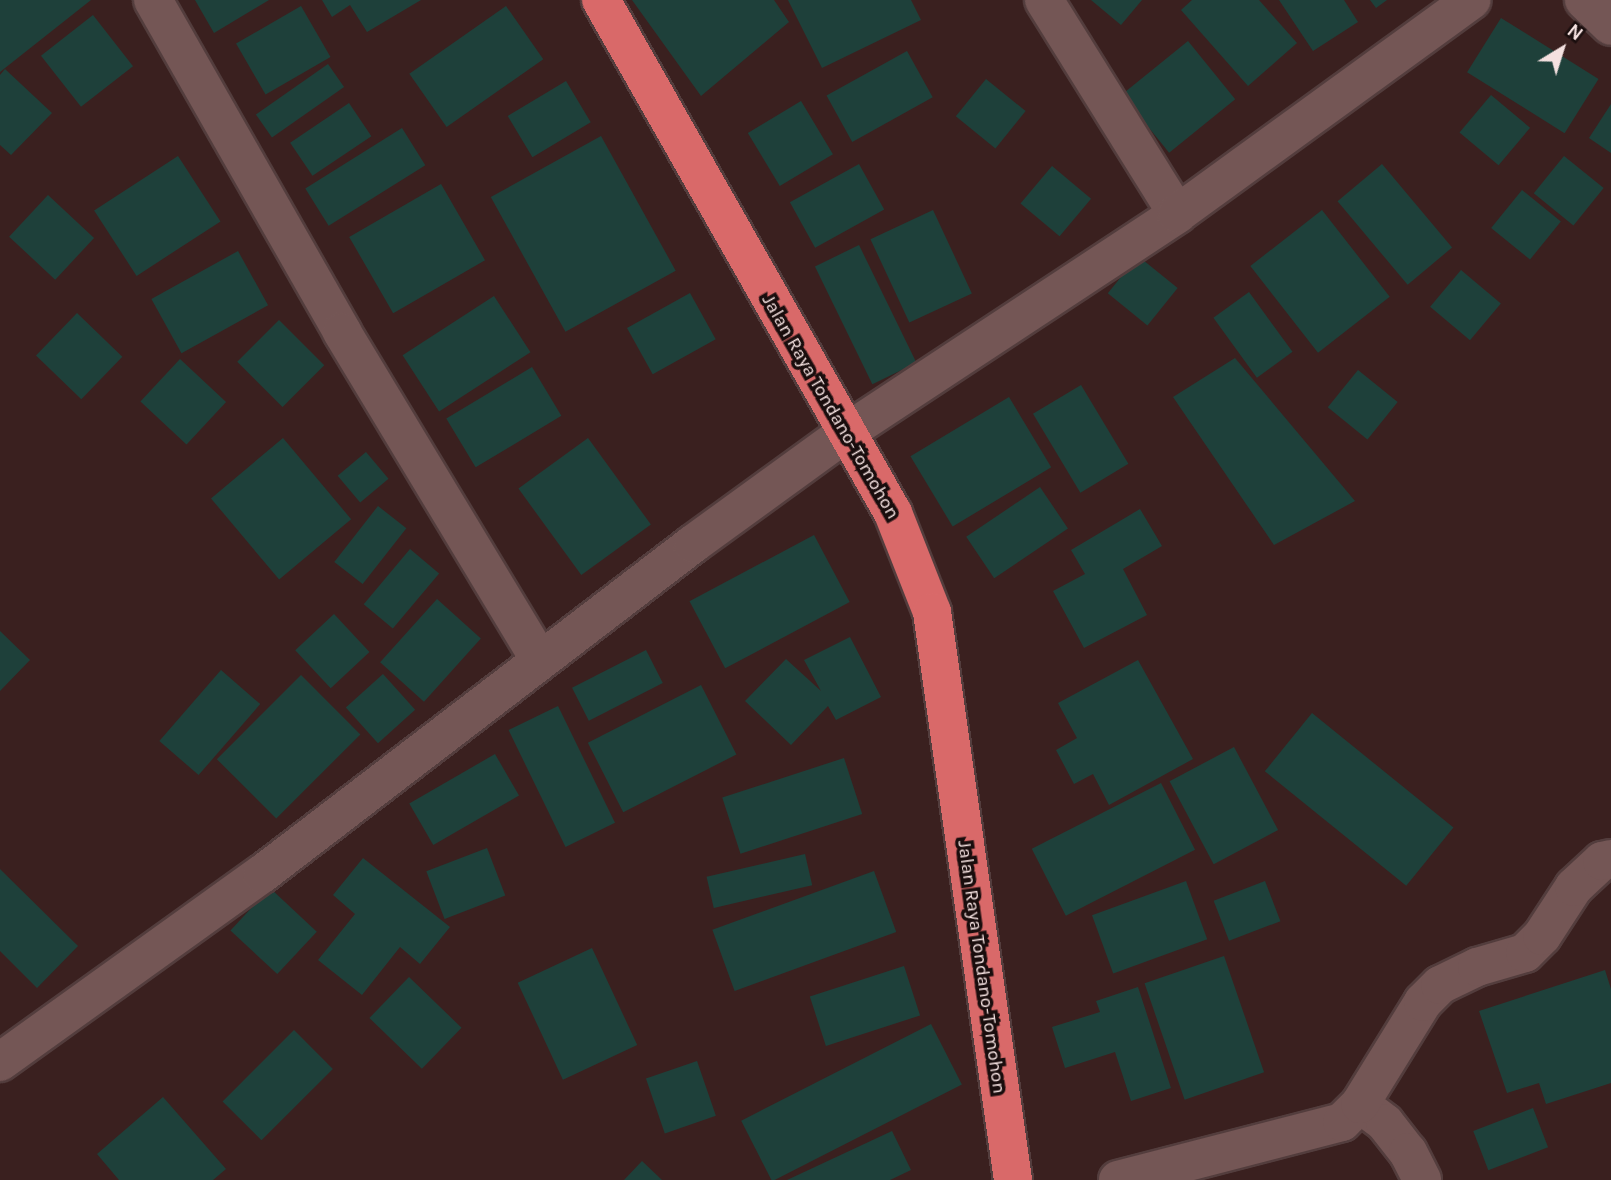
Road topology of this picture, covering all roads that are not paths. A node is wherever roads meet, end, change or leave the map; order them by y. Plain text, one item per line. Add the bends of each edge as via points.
1 (153, 0) edge
2 (601, 0) edge
3 (1044, 0) edge
4 (1472, 0) edge
5 (1584, 0) edge
6 (1611, 26) edge
7 (1177, 214) junction
8 (848, 432) junction
9 (540, 660) junction
10 (1611, 859) edge
11 (0, 1062) edge
12 (1360, 1104) junction
13 (1013, 1180) edge
14 (1118, 1180) edge
15 (1422, 1180) edge

1 - 9 street via 342,332
2 - 8 highway, Jalan Raya Tondano-Tomohon
3 - 7 street
4 - 7 street
5 - 6 street
7 - 8 street
8 - 9 street
8 - 13 highway, Jalan Raya Tondano-Tomohon via 893,513 932,612
9 - 11 street via 262,874
10 - 12 street via 1602,861 1574,887 1542,936 1525,953 1477,967 1440,985 1423,1002
12 - 14 street via 1342,1122
12 - 15 street via 1385,1123

